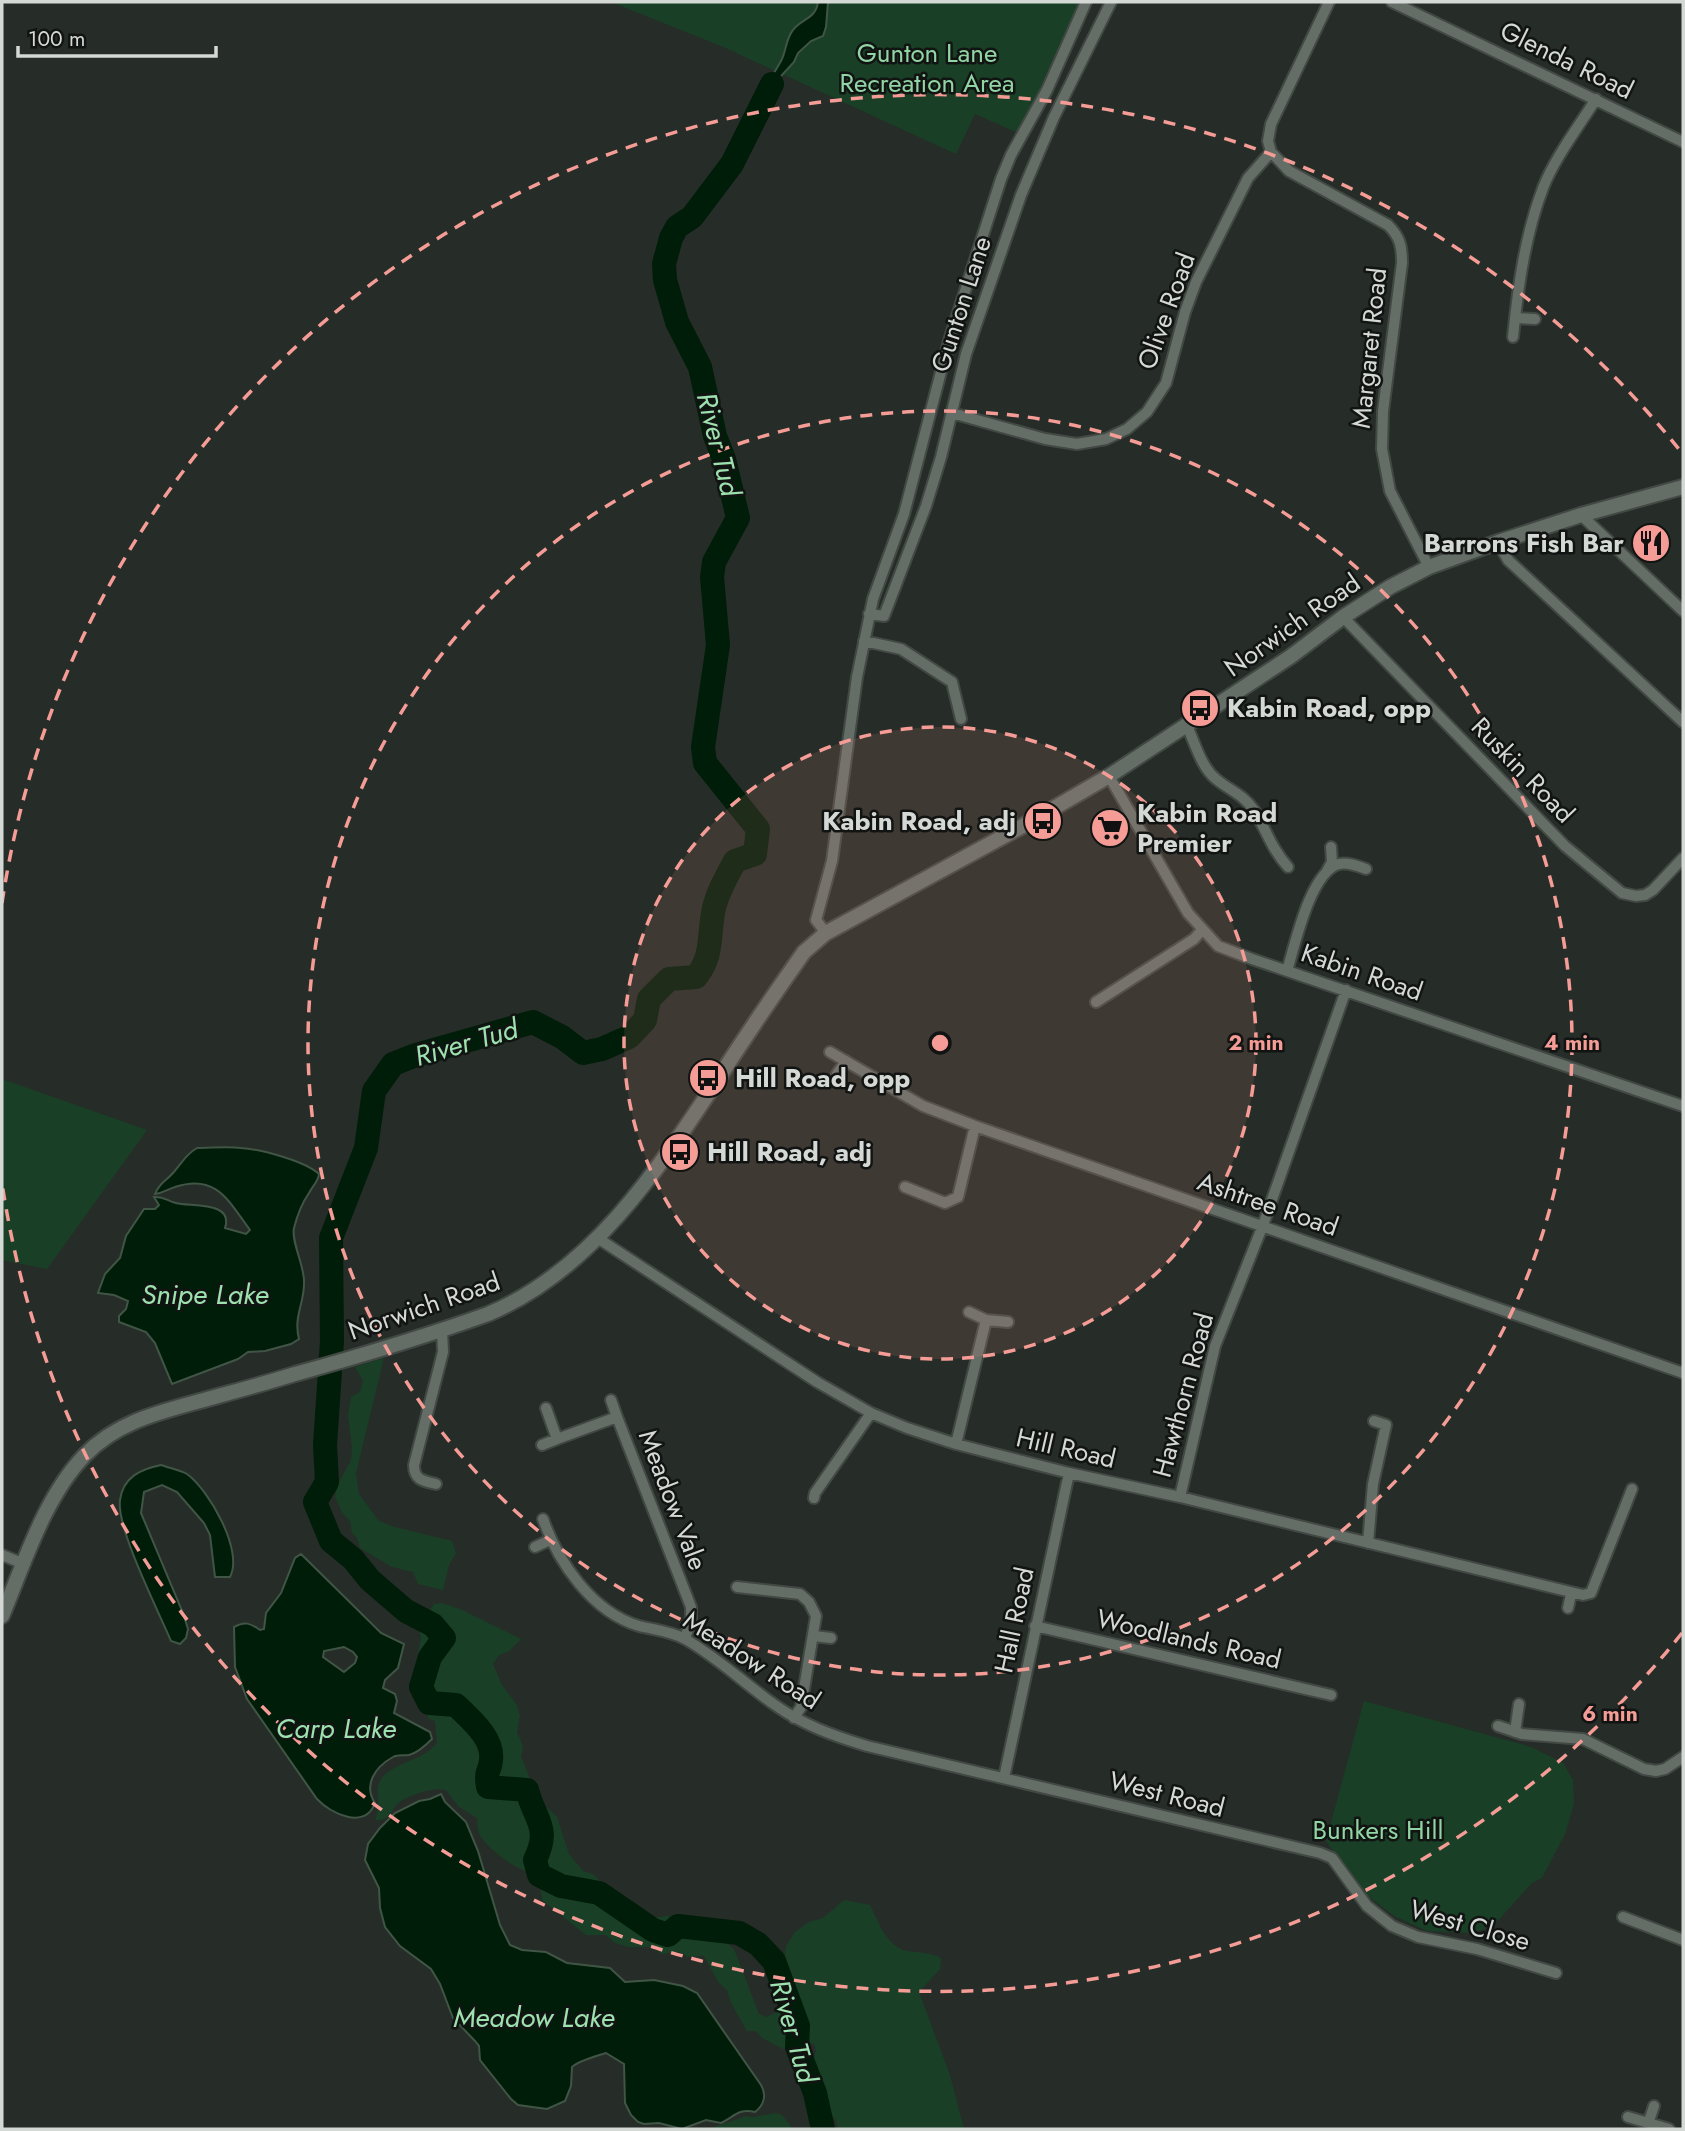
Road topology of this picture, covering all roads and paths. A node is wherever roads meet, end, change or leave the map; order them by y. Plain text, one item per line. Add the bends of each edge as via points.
1 (1086, 2) edge
2 (1111, 2) edge
3 (1329, 2) edge
4 (1392, 2) edge
5 (1596, 99) junction
6 (1683, 142) edge
7 (1271, 152) junction
8 (1515, 318) junction
9 (1535, 319) dead end
10 (1513, 337) dead end
11 (952, 413) junction
12 (1683, 487) edge
13 (1581, 515) junction
14 (1498, 542) junction
15 (1429, 567) junction
16 (1683, 611) edge
17 (869, 614) junction
18 (1343, 617) junction
19 (864, 641) junction
20 (961, 719) dead end
21 (1683, 722) edge
22 (1187, 726) junction
23 (1109, 776) junction
24 (1331, 847) dead end
25 (1683, 858) edge
26 (1288, 867) dead end
27 (1366, 869) dead end
28 (1325, 873) junction
29 (1202, 930) junction
30 (825, 933) junction
31 (1287, 971) junction
32 (1346, 990) junction
33 (1096, 1002) dead end
34 (830, 1052) dead end
35 (846, 1060) junction
36 (837, 1074) dead end
37 (1683, 1106) edge
38 (975, 1126) junction
39 (905, 1187) dead end
40 (1262, 1225) junction
41 (596, 1237) junction
42 (969, 1312) dead end
43 (986, 1321) junction
44 (1008, 1322) dead end
45 (442, 1330) junction
46 (1683, 1373) edge
47 (611, 1400) dead end
48 (546, 1408) dead end
49 (871, 1413) junction
50 (617, 1417) junction
51 (1374, 1421) dead end
52 (557, 1439) junction
53 (956, 1444) junction
54 (542, 1445) dead end
55 (1069, 1473) junction
56 (436, 1484) dead end
57 (1180, 1497) junction
58 (1634, 1497) dead end
59 (814, 1498) dead end
60 (543, 1519) dead end
61 (550, 1540) junction
62 (1368, 1543) junction
63 (535, 1547) dead end
64 (2, 1555) edge
65 (24, 1564) junction
66 (737, 1587) dead end
67 (1571, 1594) junction
68 (1568, 1608) dead end
69 (2, 1616) edge
70 (1035, 1626) junction
71 (814, 1636) junction
72 (831, 1638) dead end
73 (685, 1639) junction
74 (1331, 1695) dead end
75 (1519, 1704) dead end
76 (794, 1718) junction
77 (1498, 1726) dead end
78 (1515, 1732) junction
79 (1683, 1757) edge
80 (1004, 1778) junction
81 (1320, 1853) joint
82 (1623, 1917) dead end
83 (1683, 1940) edge
84 (1556, 1973) dead end
85 (1654, 2106) dead end
86 (1628, 2117) dead end
87 (1649, 2121) junction
88 (1669, 2129) edge

1 - 17 street, Gunton Lane via 1001,179 949,341 904,514
2 - 11 street, Gunton Lane via 1021,195 966,354
3 - 7 street via 1271,124
4 - 5 street, Glenda Road
5 - 6 street, Glenda Road
5 - 8 street via 1543,186
7 - 11 street, Olive Road via 1248,178 1196,282 1166,383 1147,412 1127,429 1106,439 1077,444
7 - 15 street, Margaret Road via 1289,171 1388,225 1401,243 1382,449 1390,491
8 - 9 street
8 - 10 street
11 - 17 street, Gunton Lane via 926,506 893,596 884,616
12 - 13 street, Norwich Road
13 - 14 street, Norwich Road
13 - 16 street
14 - 15 street, Norwich Road
14 - 21 street via 1508,560
15 - 18 street, Norwich Road
17 - 19 street, Gunton Lane
18 - 22 street, Norwich Road
18 - 25 street, Ruskin Road via 1565,846 1622,894 1645,895
19 - 20 street via 901,649 952,682
19 - 30 street, Gunton Lane via 832,861 816,920
22 - 23 street, Norwich Road
22 - 26 street via 1214,778 1246,799
23 - 29 street, Kabin Road
23 - 30 street, Norwich Road
24 - 28 street via 1332,862
27 - 28 street via 1343,864
28 - 31 street via 1309,902
29 - 31 street, Kabin Road via 1218,946
29 - 33 street
30 - 41 street, Norwich Road via 804,951 645,1185
31 - 32 street, Kabin Road
32 - 37 street, Kabin Road
32 - 40 street, Hawthorn Road
34 - 35 street, Ashtree Road
35 - 36 street
35 - 38 street, Ashtree Road via 923,1105
38 - 39 street via 958,1198 945,1203
38 - 40 street, Ashtree Road
40 - 46 street, Ashtree Road
40 - 57 street, Hawthorn Road via 1215,1346
41 - 45 street, Norwich Road via 557,1274 509,1305
41 - 49 street, Hill Road
42 - 43 street
43 - 44 street
43 - 53 street
45 - 56 street via 443,1352 414,1465 419,1480
45 - 65 street, Norwich Road via 125,1425 85,1455 66,1478
47 - 50 street, Meadow Vale
48 - 52 street
49 - 53 street, Hill Road
49 - 59 street
50 - 52 street, Meadow Vale
50 - 73 street, Meadow Vale via 691,1607
51 - 62 street via 1386,1425 1373,1483
52 - 54 street, Meadow Vale
53 - 55 street, Hill Road
55 - 57 street, Hill Road
55 - 70 street, Hall Road
57 - 62 street, Hill Road
58 - 67 street, Hill Road via 1591,1593
60 - 61 street, Meadow Road
61 - 63 street
61 - 73 street, Meadow Road via 575,1581 607,1609 637,1625
62 - 67 street, Hill Road
64 - 65 street
65 - 69 street, Norwich Road
66 - 71 street via 800,1594 816,1616
67 - 68 street
70 - 74 street, Woodlands Road
70 - 80 street, Hall Road
71 - 72 street
71 - 76 street via 801,1707
73 - 76 street, Meadow Road
75 - 78 street
76 - 80 street, Meadow Road via 867,1746
77 - 78 street
78 - 79 street via 1583,1739 1656,1771
80 - 81 street, West Road
81 - 84 street, West Close via 1332,1858 1367,1906 1392,1926
82 - 83 street
85 - 87 street
86 - 87 street
87 - 88 street

